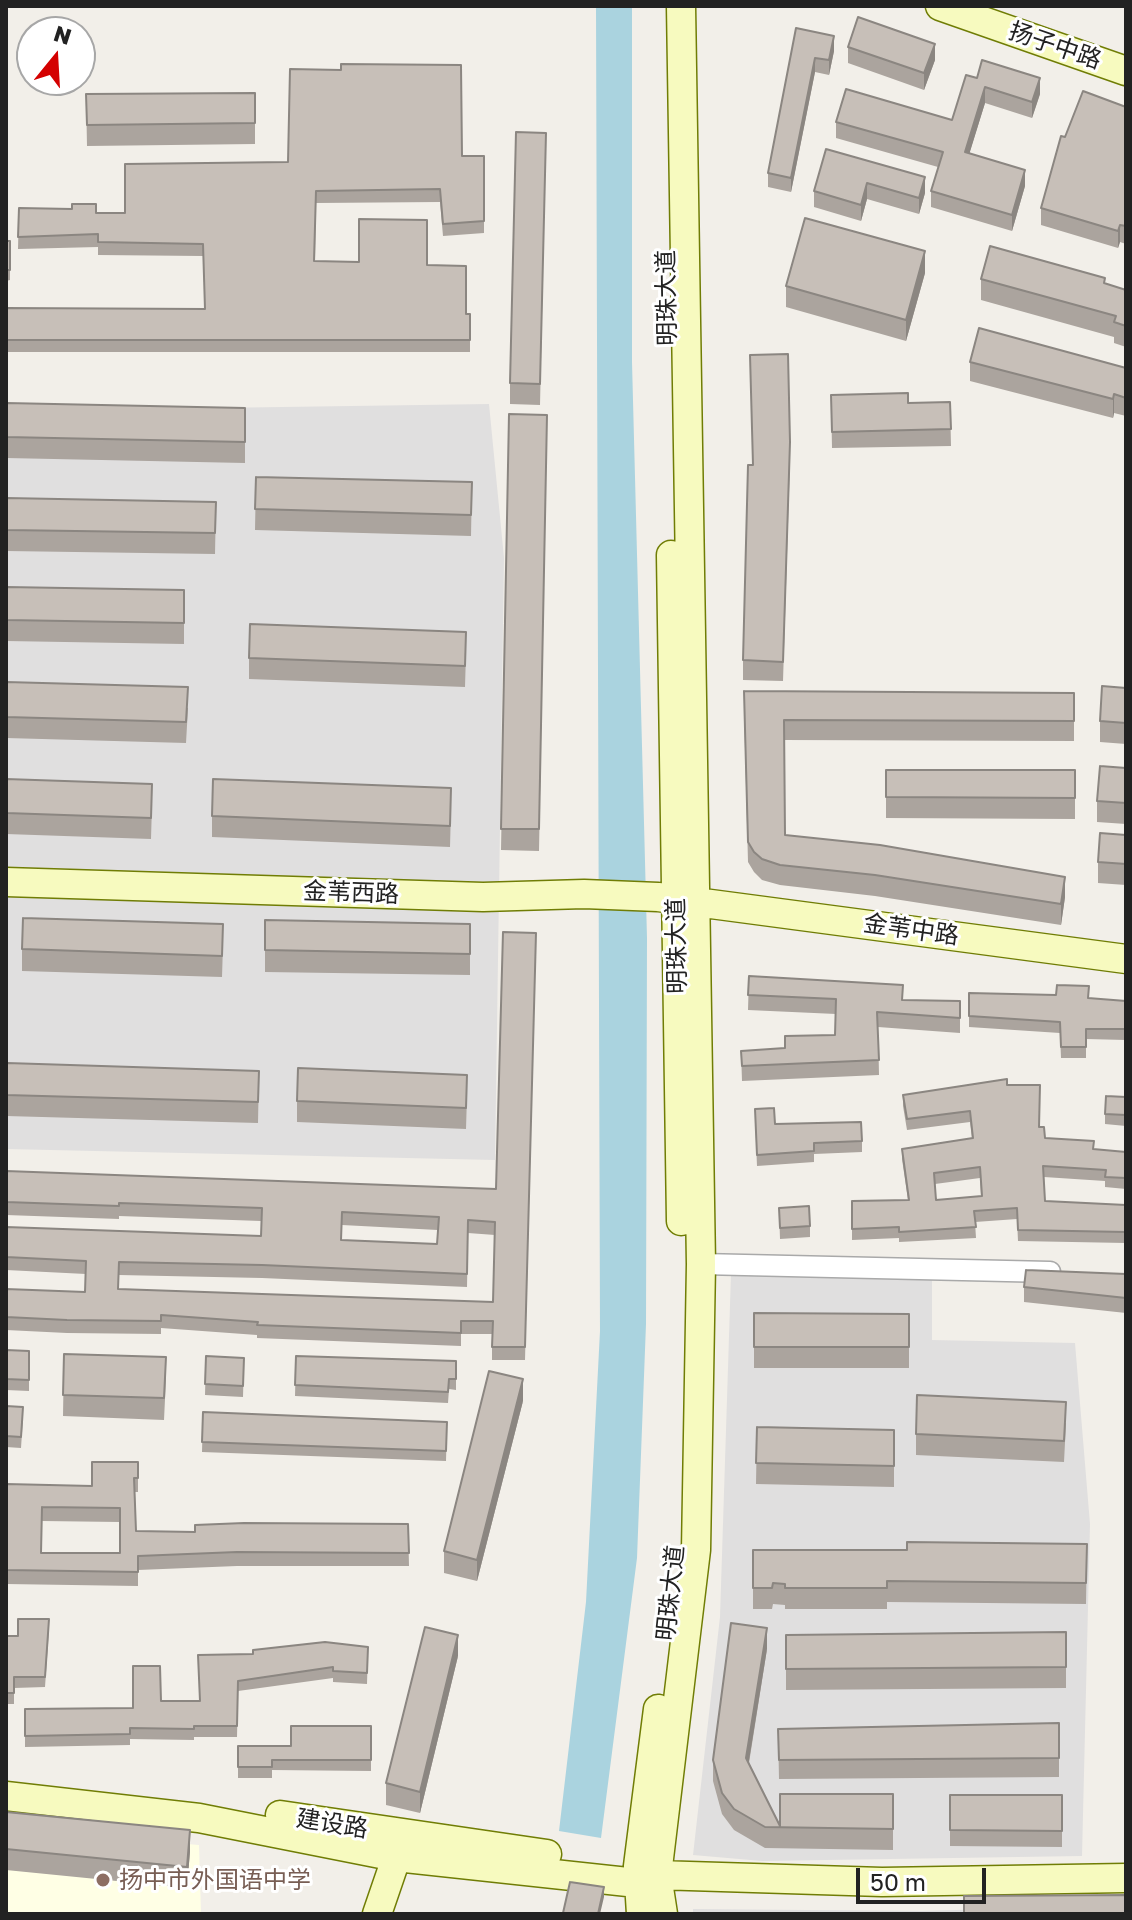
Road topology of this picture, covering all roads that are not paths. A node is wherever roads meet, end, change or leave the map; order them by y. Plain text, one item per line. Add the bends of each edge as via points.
1 (663, 6) edge
2 (681, 6) edge
3 (940, 6) edge
4 (997, 6) edge
5 (1126, 50) edge
6 (1126, 71) edge
7 (6, 882) edge
8 (677, 899) junction
9 (1126, 959) edge
10 (701, 1264) junction
11 (1067, 1273) edge
12 (6, 1777) edge
13 (6, 1796) edge
14 (400, 1846) junction
15 (644, 1875) junction
16 (1126, 1878) edge
17 (377, 1914) edge
18 (641, 1914) edge
19 (663, 1914) edge

1 - 8 main road, 明珠大道
2 - 8 main road, 明珠大道
3 - 6 main road, 扬子中路
4 - 5 main road, 扬子中路
7 - 8 main road, 金苇西路
8 - 9 main road, 金苇中路
8 - 10 main road, 明珠大道
8 - 15 main road, 明珠大道 via 682,1267 678,1549
10 - 11 street
10 - 15 main road, 明珠大道 via 696,1550
12 - 14 main road, 建设路 via 198,1802
13 - 14 main road, 建设路
14 - 15 main road, 建设路
14 - 17 main road
15 - 16 main road, 建设路 via 882,1882
15 - 18 main road
15 - 19 main road

